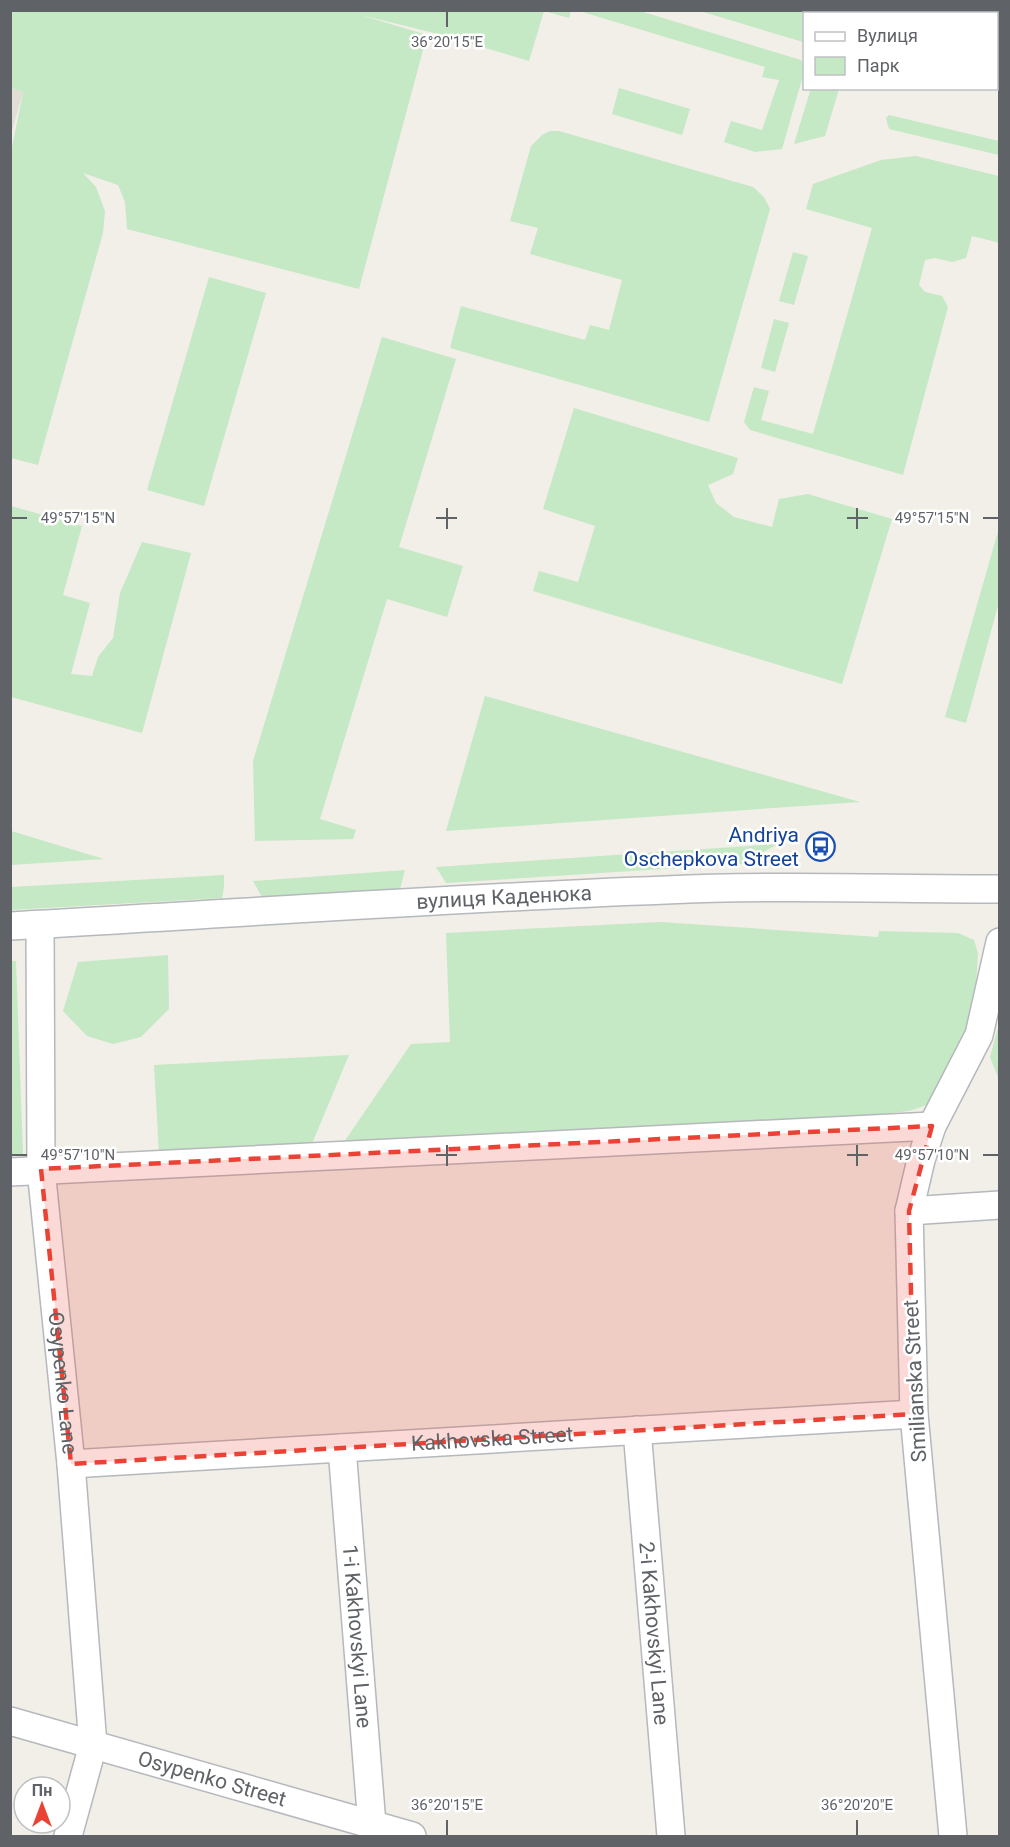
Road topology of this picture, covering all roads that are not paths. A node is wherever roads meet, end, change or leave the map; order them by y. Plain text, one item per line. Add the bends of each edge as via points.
1 (999, 889) edge
2 (40, 925) junction
3 (10, 926) edge
4 (999, 942) edge
5 (932, 1126) junction
6 (41, 1169) junction
7 (10, 1172) edge
8 (999, 1206) edge
9 (909, 1211) junction
10 (914, 1414) junction
11 (638, 1431) junction
12 (342, 1448) junction
13 (71, 1464) junction
14 (10, 1720) edge
15 (93, 1744) junction
16 (372, 1825) junction
17 (68, 1836) edge
18 (412, 1836) edge
19 (671, 1836) edge
20 (953, 1836) edge

1 - 2 street, вулиця Каденюка via 669,890
2 - 3 street, вулиця Каденюка
2 - 6 street, Osypenko Lane
4 - 5 street, Smilianska Street via 978,1035
5 - 6 street
5 - 9 street, Smilianska Street
6 - 7 street
6 - 13 street, Osypenko Lane
8 - 9 street
9 - 10 street, Smilianska Street
10 - 11 street, Kakhovska Street
10 - 20 street, Smilianska Street
11 - 12 street, Kakhovska Street
11 - 19 street, 2-i Kakhovskyi Lane
12 - 13 street, Kakhovska Street
12 - 16 street, 1-i Kakhovskyi Lane
13 - 15 street, Osypenko Lane
14 - 15 street, Osypenko Street
15 - 16 street, Osypenko Street
15 - 17 street, Osypenko Lane
16 - 18 street, Osypenko Street

